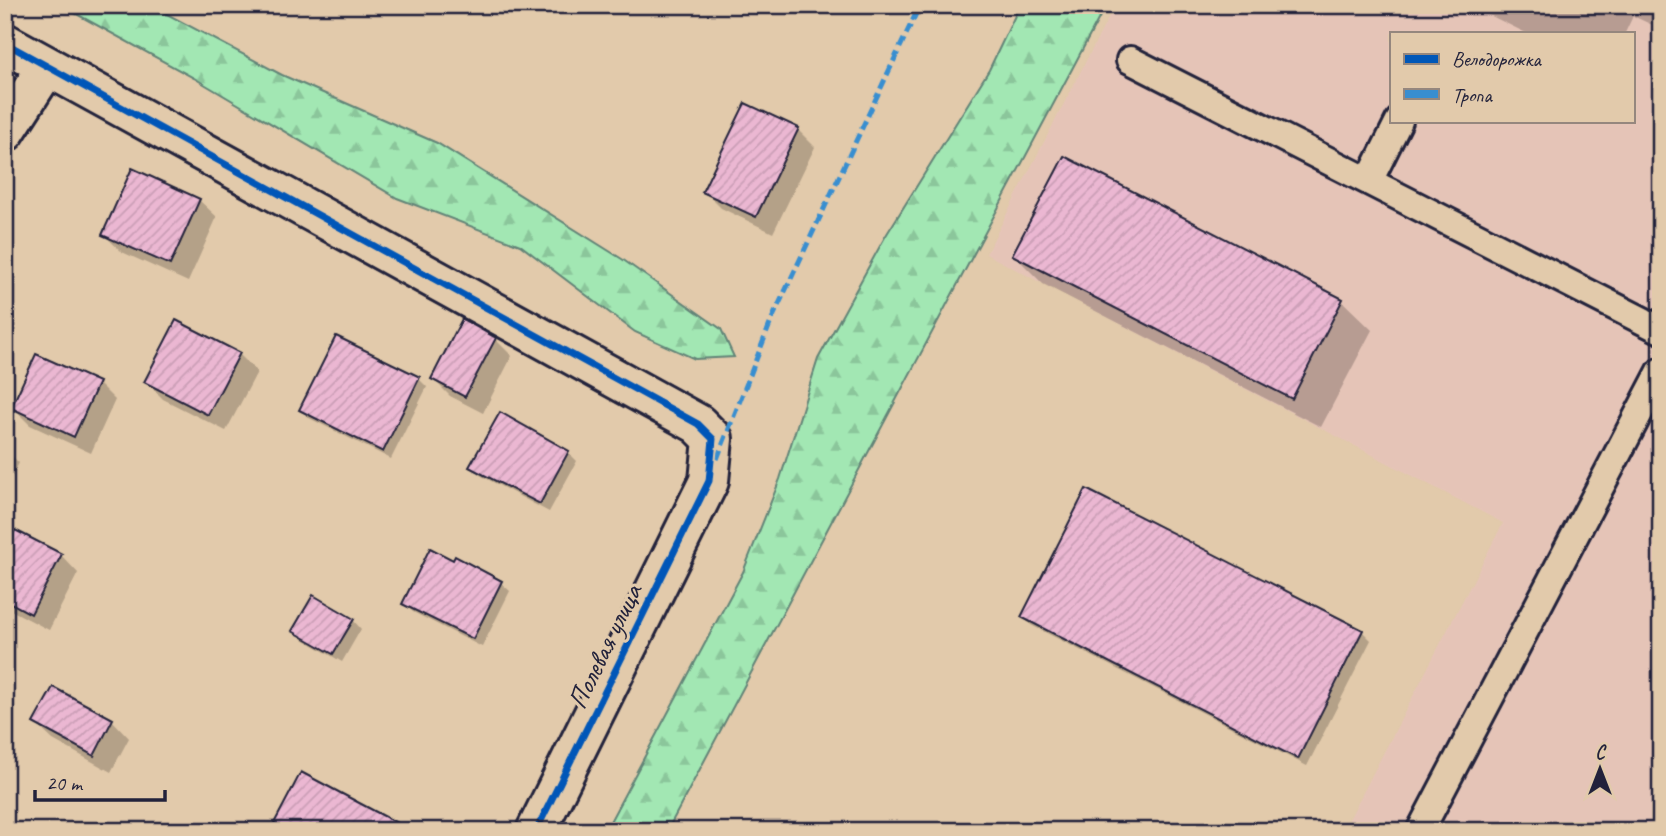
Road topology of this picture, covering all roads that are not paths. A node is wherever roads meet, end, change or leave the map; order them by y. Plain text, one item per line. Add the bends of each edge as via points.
1 (5, 43) edge
2 (1130, 60) dead end
3 (47, 67) junction
4 (1398, 122) edge
5 (5, 132) edge
6 (1369, 181) junction
7 (1661, 330) edge
8 (1661, 371) edge
9 (1425, 829) edge
10 (537, 831) edge

1 - 3 street
2 - 6 lane
3 - 5 street
3 - 10 street, Полевая улица via 698,424 713,439 709,481
4 - 6 lane
6 - 7 lane
8 - 9 lane

